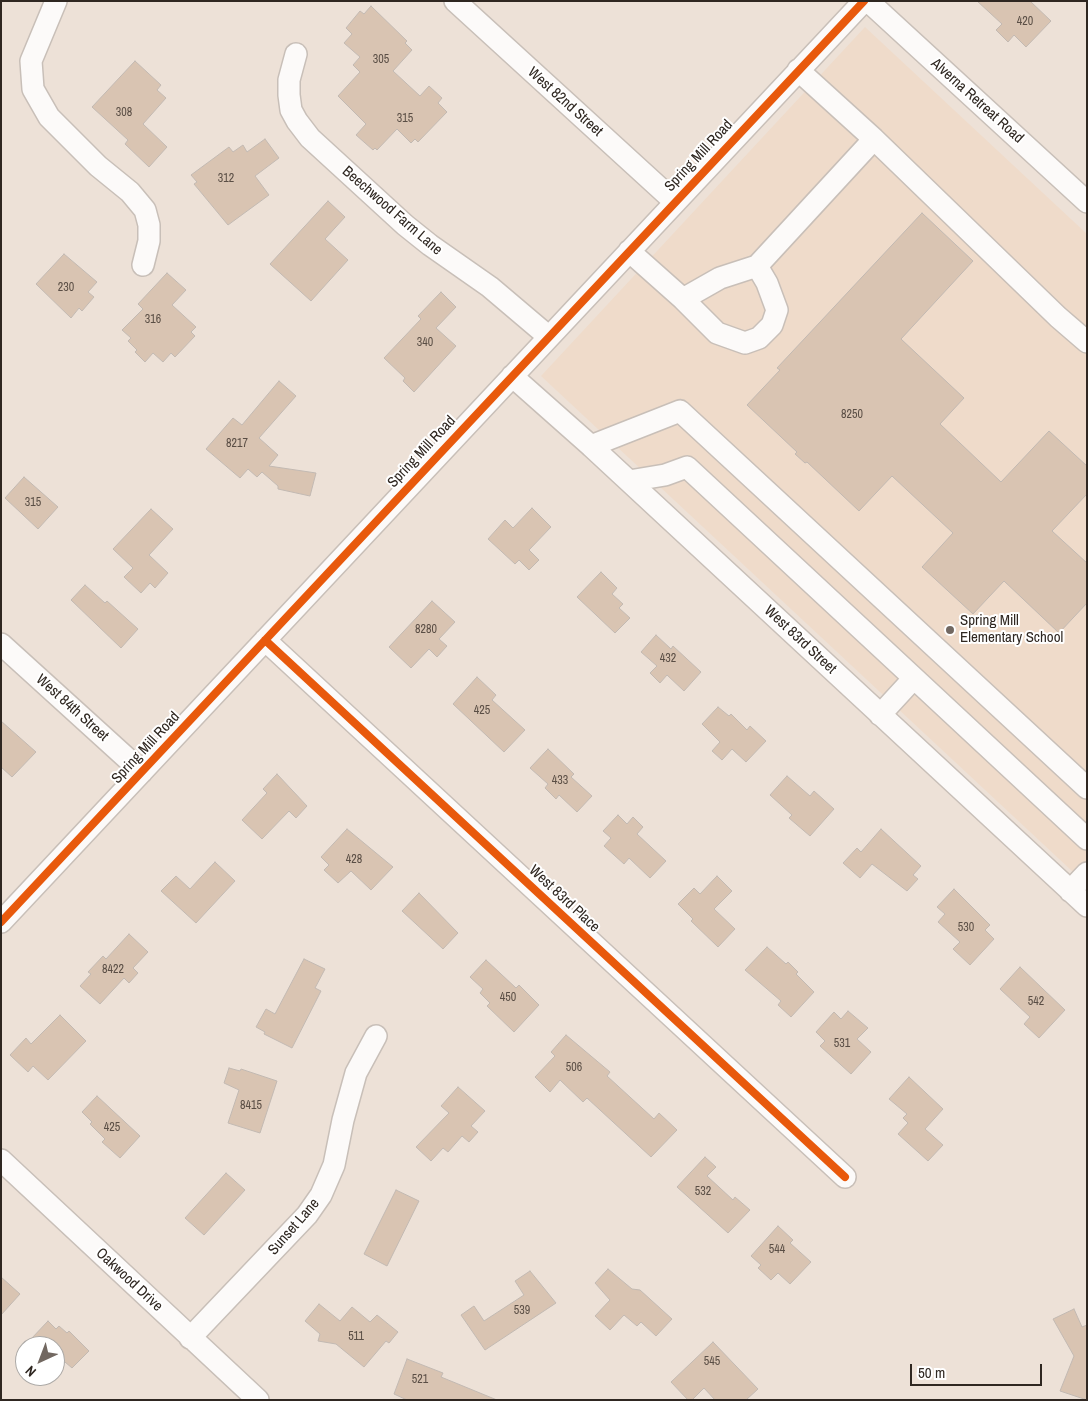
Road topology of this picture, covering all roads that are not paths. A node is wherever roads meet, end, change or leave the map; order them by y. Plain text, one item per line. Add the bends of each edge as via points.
1 (56, 1) edge
2 (455, 1) edge
3 (864, 1) edge
4 (868, 1) edge
5 (296, 54) dead end
6 (798, 70) junction
7 (874, 139) junction
8 (675, 202) junction
9 (1087, 202) edge
10 (629, 252) junction
11 (143, 265) dead end
12 (757, 266) junction
13 (683, 299) junction
14 (548, 337) junction
15 (1087, 342) edge
16 (512, 376) junction
17 (591, 446) junction
18 (665, 475) junction
19 (629, 481) junction
20 (664, 514) junction
21 (265, 640) junction
22 (1, 644) edge
23 (914, 678) junction
24 (880, 715) junction
25 (142, 772) junction
26 (1087, 788) edge
27 (1087, 839) edge
28 (1087, 873) edge
29 (1070, 891) junction
30 (1087, 906) edge
31 (1, 922) edge
32 (376, 1036) dead end
33 (1, 1160) edge
34 (845, 1177) dead end
35 (190, 1338) junction
36 (258, 1400) edge

1 - 11 street via 31,61 33,89 48,117 130,192 145,210 149,241
2 - 8 street, West 82nd Street
3 - 6 street, Spring Mill Road
4 - 9 street, Alverna Retreat Road
5 - 14 street, Beechwood Farm Lane via 289,80 291,110 310,138 411,230 490,287
6 - 7 street
6 - 8 street, Spring Mill Road
7 - 12 street
7 - 15 street
8 - 10 street, Spring Mill Road
10 - 13 street
10 - 14 street, Spring Mill Road
12 - 13 street via 720,278
12 - 13 street via 777,310 772,325 759,338 745,343 717,333
14 - 16 street, Spring Mill Road
16 - 17 street, West 83rd Street
16 - 21 street, Spring Mill Road
17 - 19 street, West 83rd Street
17 - 26 street via 680,411
18 - 19 street
18 - 20 street
18 - 23 street via 687,466
19 - 20 street, West 83rd Street
20 - 24 street, West 83rd Street
21 - 25 street, Spring Mill Road
21 - 34 street, West 83rd Place
22 - 25 street, West 84th Street
23 - 24 street
23 - 27 street
24 - 29 street, West 83rd Street
25 - 31 street, Spring Mill Road
28 - 29 street
29 - 30 street, West 83rd Street
32 - 35 street, Sunset Lane via 356,1073 331,1173 317,1202
33 - 35 street, Oakwood Drive
35 - 36 street, Oakwood Drive

